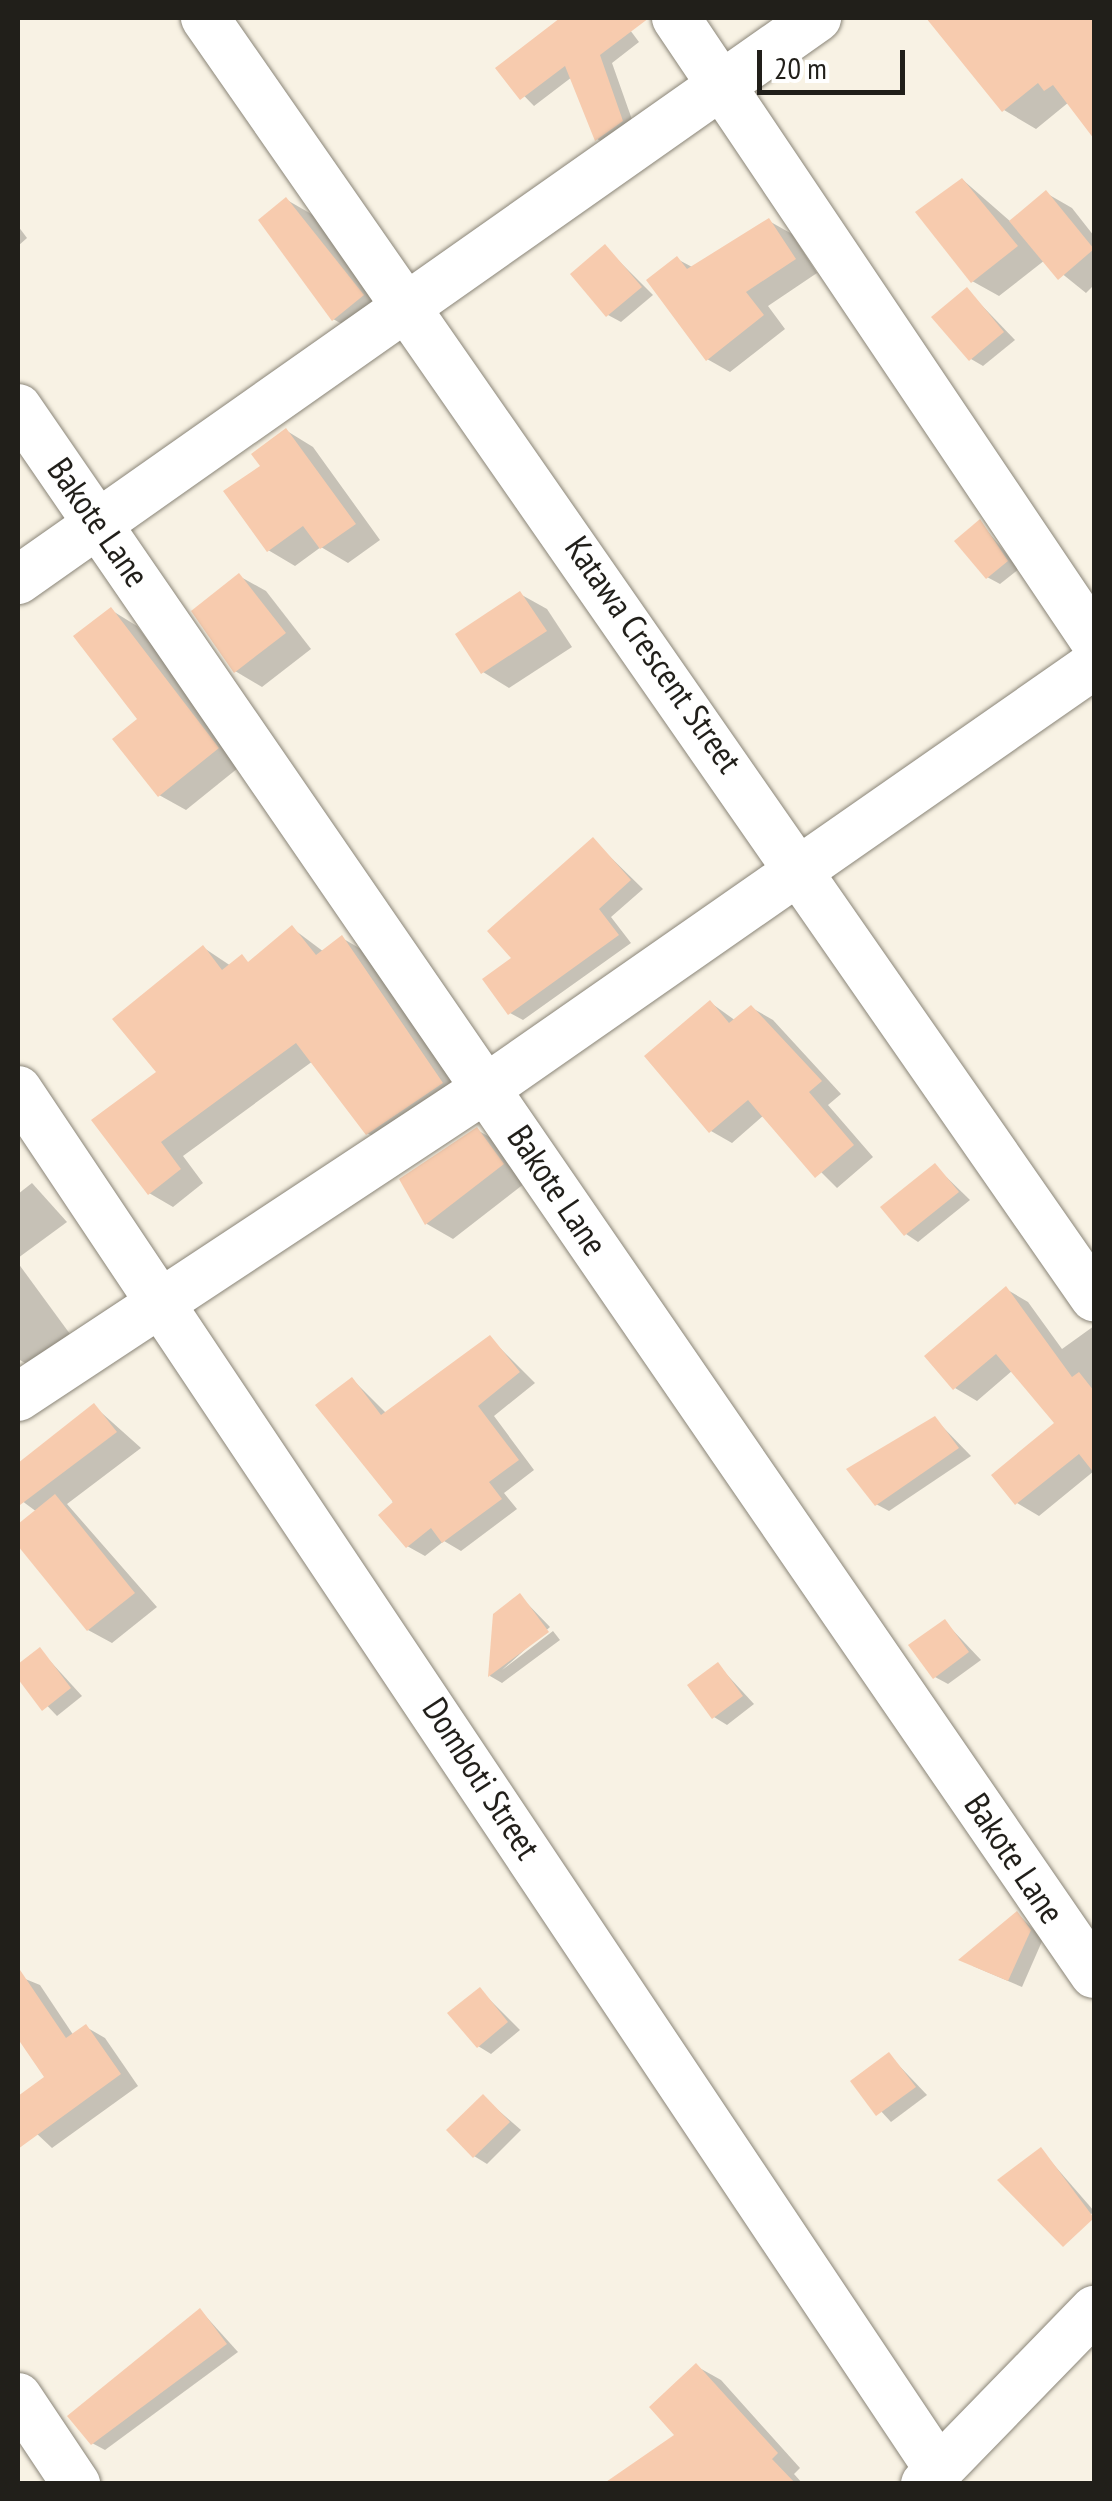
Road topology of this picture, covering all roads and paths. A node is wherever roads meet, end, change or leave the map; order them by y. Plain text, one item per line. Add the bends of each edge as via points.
1 (204, 18) edge
2 (676, 18) edge
3 (818, 18) edge
4 (721, 86) junction
5 (409, 305) junction
6 (18, 408) edge
7 (101, 522) junction
8 (18, 580) edge
9 (1094, 640) edge
10 (1094, 664) edge
11 (805, 870) junction
12 (488, 1087) junction
13 (18, 1090) edge
14 (1094, 1296) edge
15 (166, 1301) junction
16 (18, 1397) edge
17 (1094, 1974) edge
18 (1094, 2310) edge
19 (18, 2397) edge
20 (932, 2477) edge
21 (76, 2484) edge

1 - 5 street, Katawa Crescent Street
2 - 4 street
3 - 4 street
4 - 5 street
4 - 9 street
5 - 7 street
5 - 11 street, Katawa Crescent Street
6 - 7 street, Bakote Lane
7 - 8 street
7 - 12 street, Bakote Lane
10 - 11 street
11 - 12 street
11 - 14 street, Katawa Crescent Street
12 - 15 street
12 - 17 street, Bakote Lane
13 - 15 street, Domboti Street
15 - 16 street
15 - 20 street, Domboti Street
18 - 20 street
19 - 21 street

